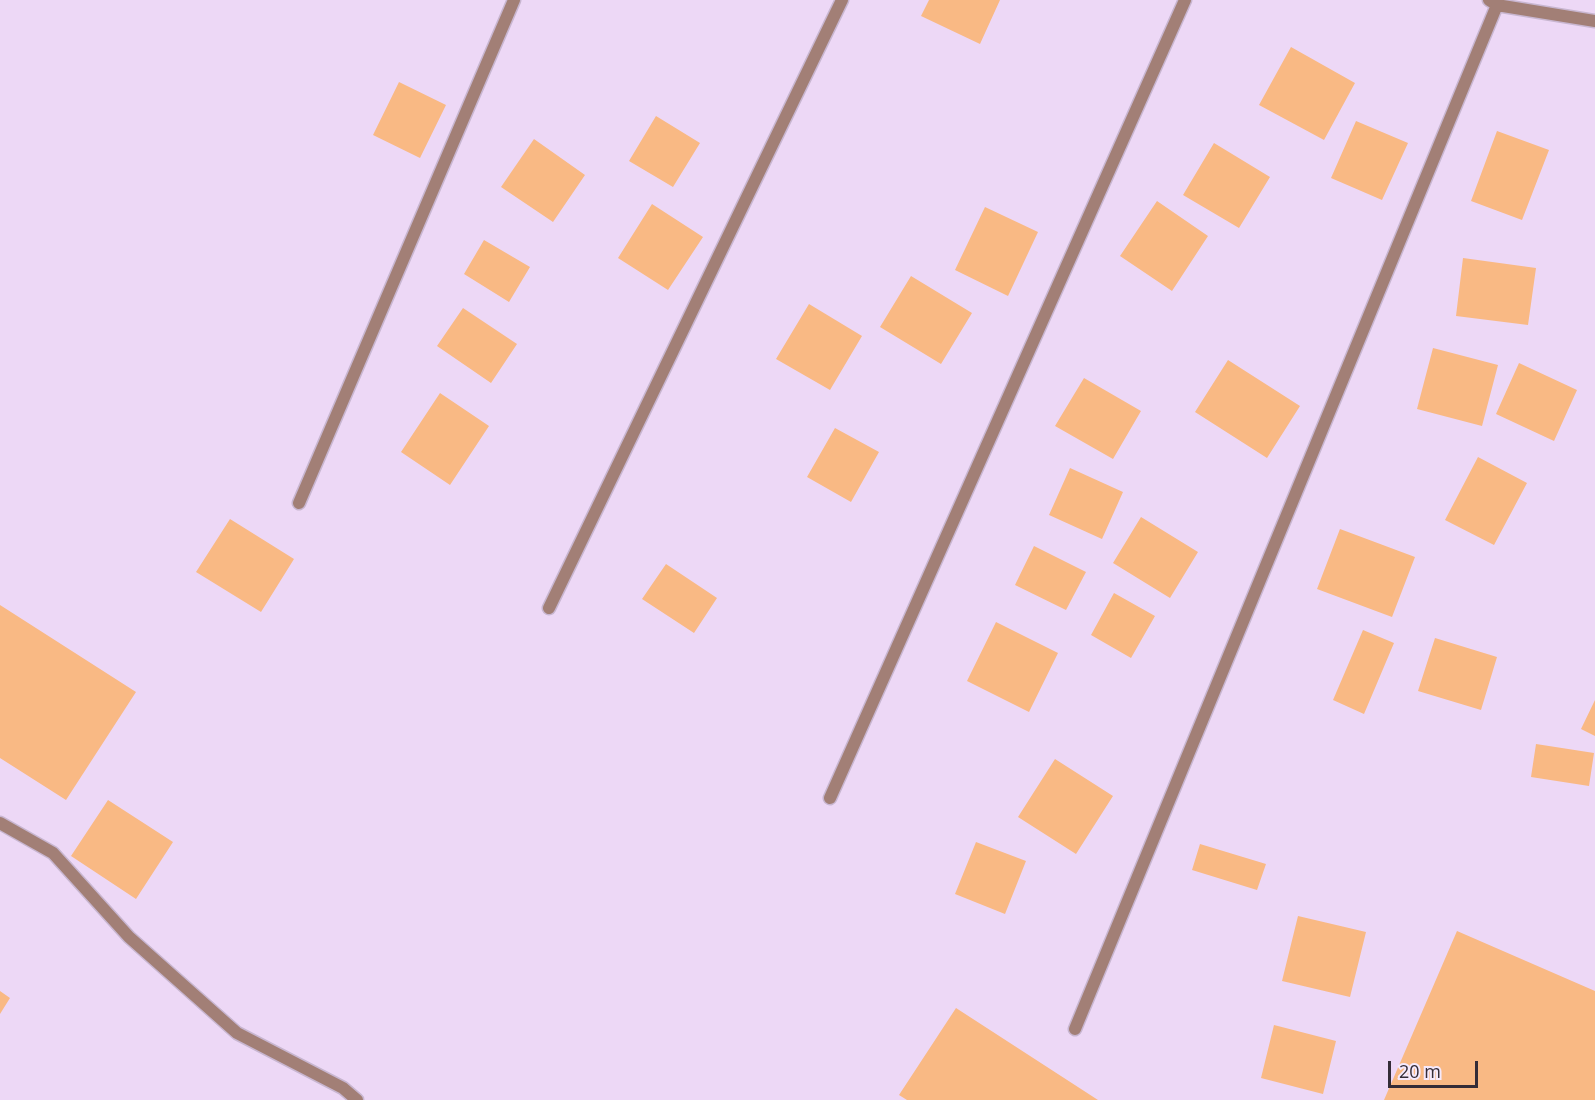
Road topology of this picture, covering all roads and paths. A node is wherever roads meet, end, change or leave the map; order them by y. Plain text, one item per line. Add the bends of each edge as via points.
1 (514, 0) edge
2 (842, 0) edge
3 (1185, 0) edge
4 (1493, 3) edge
5 (1595, 21) edge
6 (299, 503) dead end
7 (549, 608) dead end
8 (830, 798) dead end
9 (0, 823) edge
10 (1075, 1029) dead end
11 (357, 1100) edge

1 - 6 street
2 - 7 street
3 - 8 street
4 - 5 street
4 - 10 street
9 - 11 street via 53,853 129,937 237,1033 343,1088

